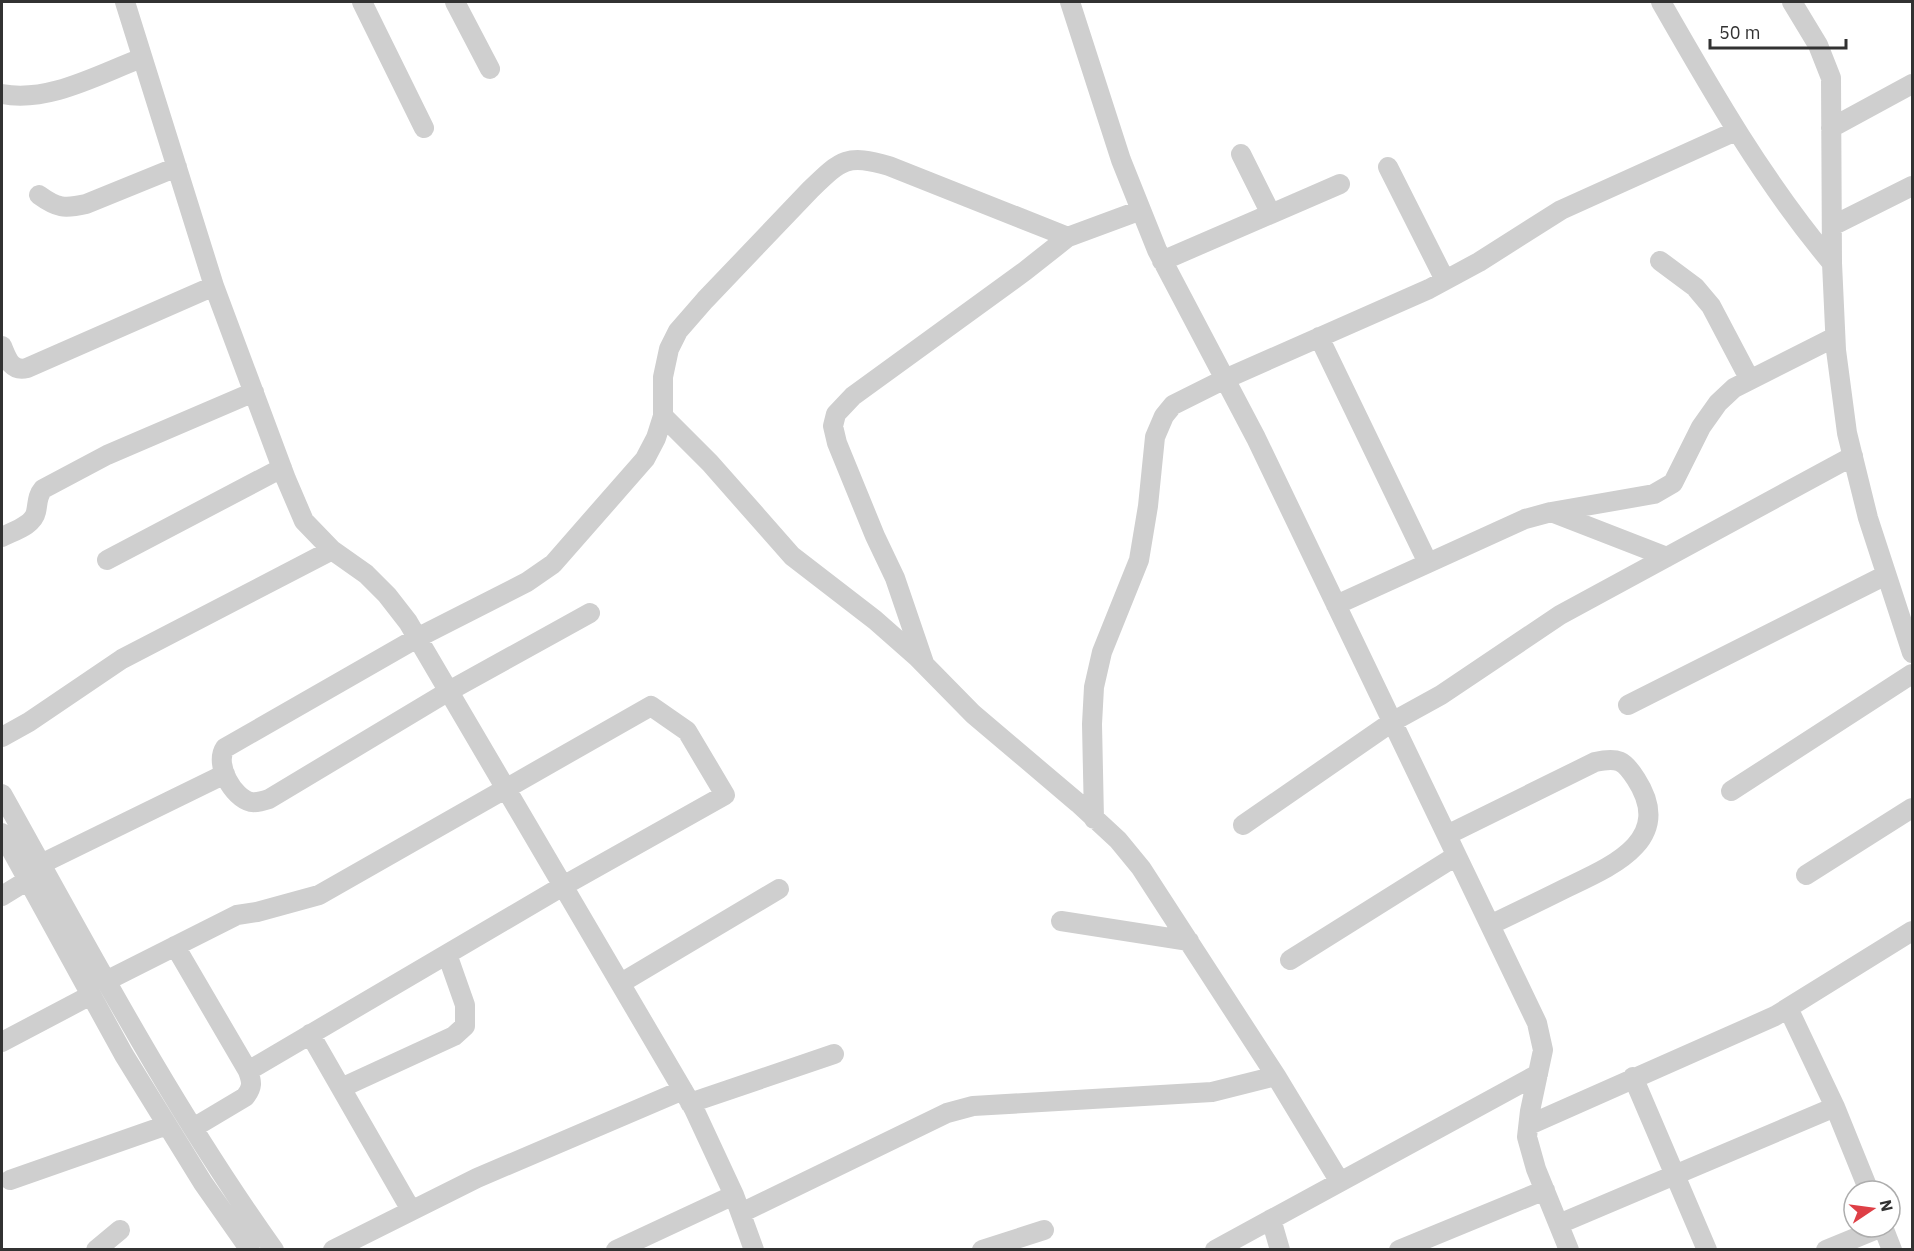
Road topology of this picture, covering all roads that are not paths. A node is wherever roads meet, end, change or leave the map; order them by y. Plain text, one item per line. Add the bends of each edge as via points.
1 (125, 2) edge
2 (362, 2) edge
3 (455, 2) edge
4 (1070, 2) edge
5 (1661, 2) edge
6 (1800, 4) edge
7 (142, 58) junction
8 (490, 69) dead end
9 (1912, 84) edge
10 (2, 94) edge
11 (424, 128) dead end
12 (1831, 128) junction
13 (1736, 131) junction
14 (1241, 154) dead end
15 (177, 167) junction
16 (1388, 167) dead end
17 (1340, 184) dead end
18 (1912, 186) edge
19 (39, 195) dead end
20 (1141, 210) junction
21 (1271, 214) junction
22 (1832, 226) junction
23 (1068, 237) junction
24 (1162, 261) junction
25 (1660, 261) dead end
26 (1832, 263) junction
27 (1445, 280) junction
28 (214, 286) junction
29 (1835, 337) junction
30 (1318, 338) junction
31 (2, 346) edge
32 (1225, 379) junction
33 (1750, 380) junction
34 (254, 392) junction
35 (663, 416) junction
36 (1853, 456) junction
37 (282, 468) junction
38 (1551, 512) junction
39 (2, 537) edge
40 (332, 549) junction
41 (1667, 557) junction
42 (107, 560) dead end
43 (1428, 563) junction
44 (1886, 575) junction
45 (1336, 605) junction
46 (590, 613) dead end
47 (417, 638) junction
48 (1912, 653) edge
49 (925, 666) junction
50 (1912, 674) edge
51 (449, 691) junction
52 (1628, 705) dead end
53 (1392, 722) junction
54 (2, 736) edge
55 (225, 774) junction
56 (506, 787) junction
57 (1731, 791) dead end
58 (2, 794) edge
59 (1912, 808) edge
60 (1094, 819) junction
61 (1243, 825) dead end
62 (2, 833) edge
63 (1447, 835) junction
64 (1456, 856) junction
65 (41, 864) junction
66 (1806, 875) dead end
67 (28, 880) junction
68 (563, 886) junction
69 (779, 890) dead end
70 (2, 896) edge
71 (1061, 921) dead end
72 (1490, 925) junction
73 (1912, 931) edge
74 (1189, 942) junction
75 (175, 946) junction
76 (447, 954) junction
77 (1290, 960) dead end
78 (106, 981) junction
79 (621, 983) junction
80 (91, 995) junction
81 (1788, 1008) junction
82 (310, 1034) junction
83 (2, 1042) edge
84 (834, 1054) dead end
85 (248, 1071) junction
86 (1538, 1074) junction
87 (1276, 1076) junction
88 (1633, 1077) junction
89 (341, 1088) junction
90 (686, 1096) junction
91 (1835, 1107) junction
92 (167, 1125) junction
93 (1529, 1125) junction
94 (193, 1128) junction
95 (1675, 1175) junction
96 (1864, 1179) edge
97 (10, 1180) dead end
98 (1340, 1182) junction
99 (1545, 1190) junction
100 (738, 1204) junction
101 (411, 1210) junction
102 (1271, 1219) junction
103 (1559, 1224) junction
104 (120, 1230) dead end
105 (1044, 1230) dead end
106 (1853, 1239) edge
107 (746, 1247) edge
108 (96, 1250) edge
109 (250, 1250) edge
110 (274, 1250) edge
111 (333, 1250) edge
112 (616, 1250) edge
113 (982, 1250) edge
114 (1215, 1250) edge
115 (1280, 1250) edge
116 (1399, 1250) edge
117 (1569, 1250) edge
118 (1707, 1250) edge
119 (1826, 1250) edge

1 - 7 street
2 - 11 street
3 - 8 street
4 - 20 street
5 - 13 street
6 - 12 street via 1831,78
7 - 10 street via 63,88 36,94
7 - 15 street
9 - 12 street
12 - 22 street
13 - 26 street via 1807,234
13 - 27 street via 1560,210
14 - 21 street
15 - 19 street via 70,208 54,206
15 - 28 street
16 - 27 street
17 - 21 street
18 - 22 street
20 - 23 street
20 - 24 street
21 - 24 street
22 - 26 street
23 - 35 street via 889,166 864,159 845,161 811,189 678,331 663,377
23 - 49 street via 853,396 836,414 833,426 837,443 895,578
24 - 32 street
25 - 33 street via 1695,287 1711,306
26 - 29 street
27 - 30 street
28 - 31 street via 21,370 14,367
28 - 34 street
29 - 33 street
29 - 36 street
30 - 32 street
30 - 43 street
32 - 45 street
32 - 60 street via 1173,405 1155,436 1139,560 1102,652 1094,687
33 - 38 street via 1718,403 1701,427 1673,483 1654,494
34 - 37 street
34 - 39 street via 107,455 43,489 31,522
35 - 47 street via 645,459 553,564 527,582
35 - 49 street via 792,556 875,620
36 - 41 street
36 - 44 street
37 - 40 street via 304,521
37 - 42 street
38 - 41 street
38 - 43 street via 1525,519
40 - 47 street via 387,595
40 - 54 street via 122,659
41 - 53 street via 1560,615 1442,695
43 - 45 street
44 - 48 street
44 - 52 street
45 - 53 street
46 - 51 street
47 - 51 street
47 - 55 street via 225,748 220,761
49 - 60 street via 973,714
50 - 57 street
51 - 55 street via 269,799 249,802 238,795
51 - 56 street
53 - 61 street
53 - 63 street
55 - 65 street
56 - 68 street
56 - 68 street via 651,706 687,731 725,795
56 - 75 street via 319,894 237,915
58 - 65 street
59 - 66 street
60 - 74 street via 1141,868
62 - 67 street
63 - 64 street
63 - 72 street via 1595,762 1611,758 1625,763 1638,782 1650,815 1644,834 1630,853 1606,869
64 - 72 street
64 - 77 street
65 - 78 street
67 - 70 street
67 - 80 street
68 - 76 street
68 - 79 street
69 - 79 street
71 - 74 street
72 - 86 street via 1537,1023 1543,1050
73 - 81 street
74 - 87 street
75 - 78 street
75 - 85 street
76 - 82 street
76 - 89 street via 465,1005 465,1026 454,1036
78 - 94 street
79 - 90 street
80 - 83 street
80 - 92 street
81 - 88 street
81 - 91 street
82 - 85 street
82 - 89 street
84 - 90 street
85 - 94 street via 252,1082 245,1096
86 - 93 street
86 - 98 street
87 - 98 street
87 - 100 street via 1212,1092 973,1106 946,1113
88 - 93 street
88 - 95 street
89 - 101 street
90 - 100 street
90 - 101 street via 477,1178
91 - 95 street
91 - 96 street
92 - 97 street
92 - 109 street
93 - 99 street via 1527,1137
94 - 110 street
95 - 103 street
95 - 118 street
98 - 102 street
99 - 103 street
99 - 116 street
100 - 107 street
100 - 112 street
101 - 111 street
102 - 114 street
102 - 115 street
103 - 117 street
104 - 108 street
105 - 113 street
106 - 119 street

